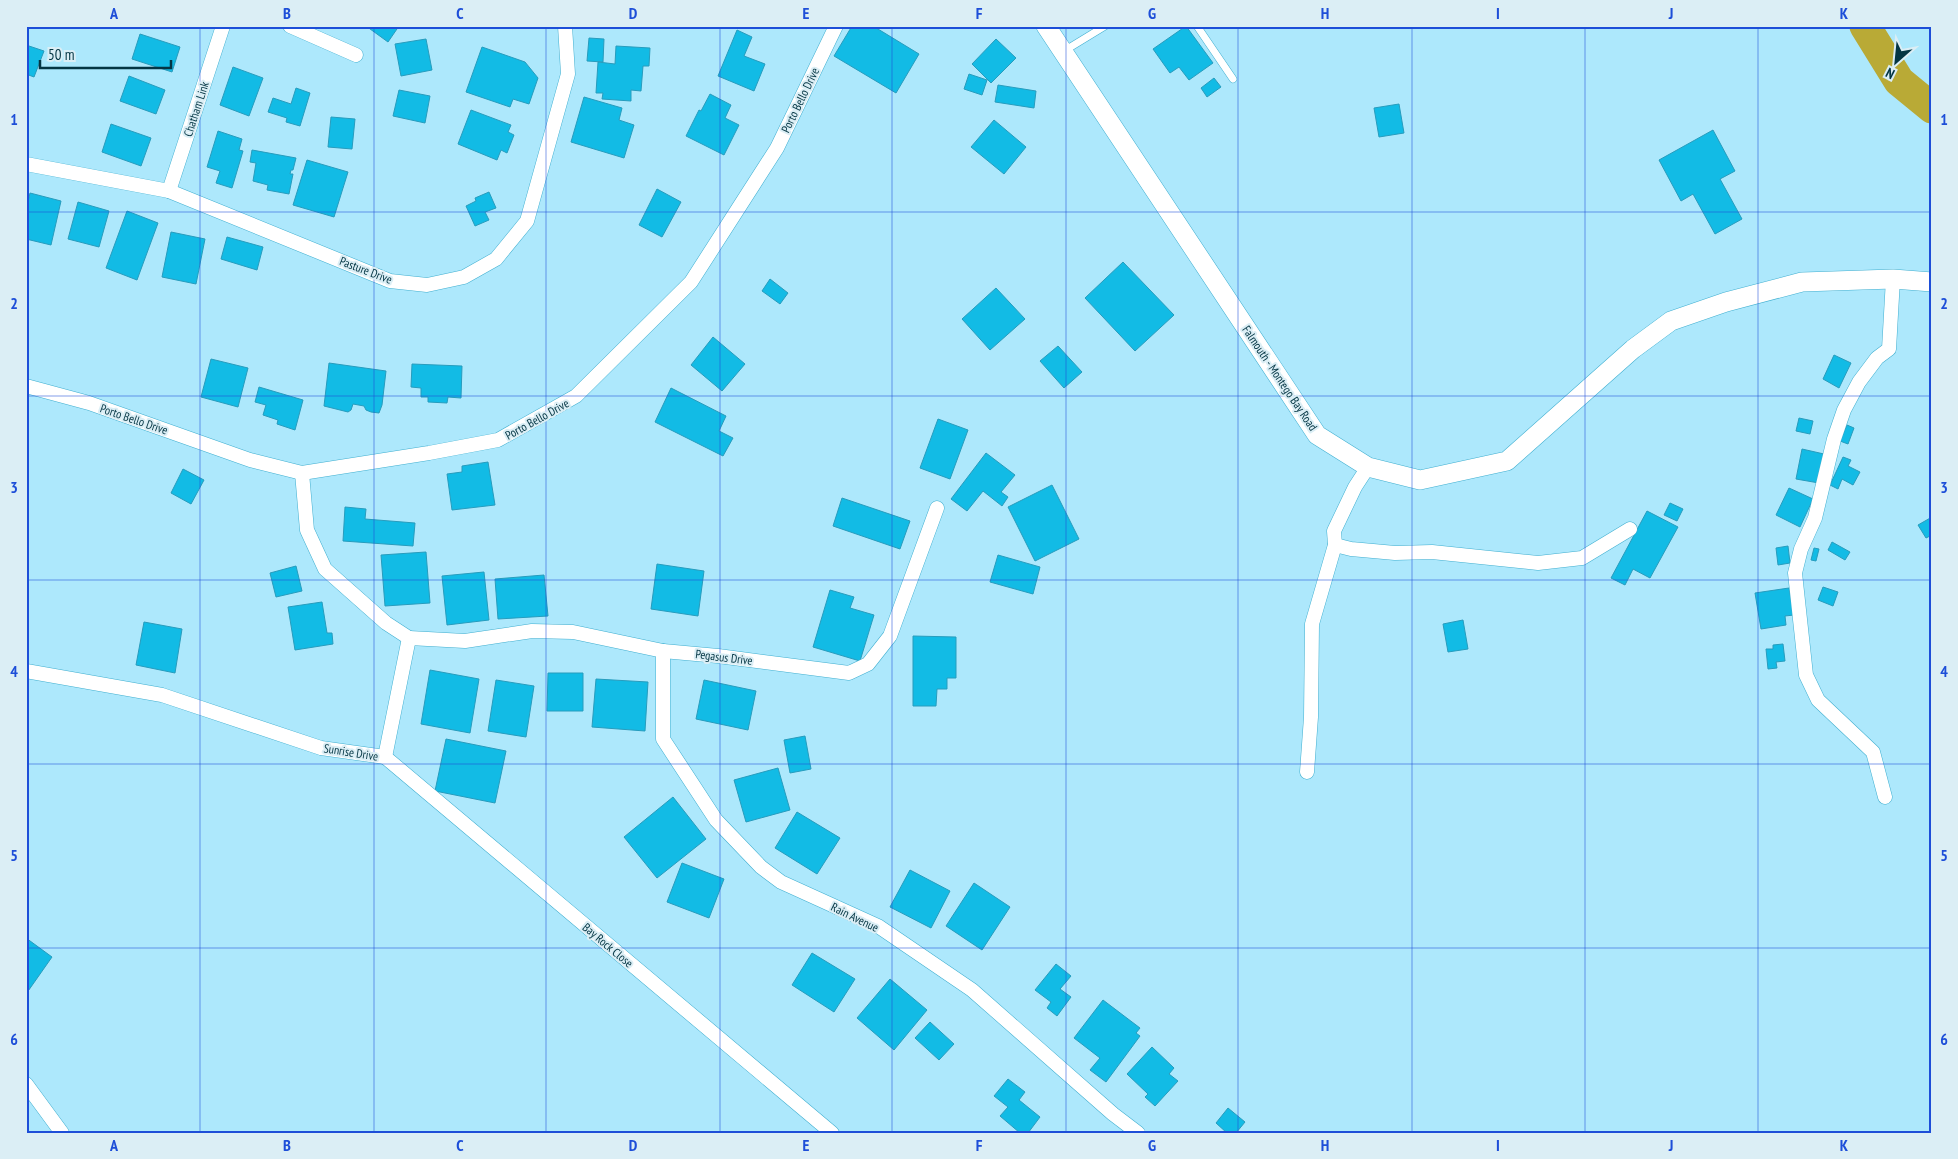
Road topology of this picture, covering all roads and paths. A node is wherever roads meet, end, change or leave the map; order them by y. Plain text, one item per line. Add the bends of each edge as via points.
1 (222, 26) edge
2 (290, 26) edge
3 (565, 26) edge
4 (836, 26) edge
5 (1046, 26) edge
6 (1105, 26) edge
7 (1197, 26) edge
8 (1062, 53) junction
9 (356, 55) dead end
10 (1233, 79) dead end
11 (26, 164) edge
12 (169, 191) junction
13 (1893, 279) junction
14 (1932, 282) edge
15 (26, 386) edge
16 (1368, 467) junction
17 (302, 473) junction
18 (937, 508) dead end
19 (1630, 529) dead end
20 (1335, 544) junction
21 (409, 638) junction
22 (663, 651) junction
23 (26, 671) edge
24 (385, 757) junction
25 (1308, 772) dead end
26 (1885, 797) dead end
27 (26, 1084) edge
28 (62, 1133) edge
29 (832, 1133) edge
30 (1138, 1133) edge

1 - 12 street, Chatham Link
2 - 9 street
3 - 12 street, Pasture Drive via 568,74 527,221 496,259 464,277 427,285 390,281
4 - 17 street, Porto Bello Drive via 777,148 691,282 576,396 498,440
5 - 8 main road, Falmouth - Montego Bay Road
6 - 8 lane
7 - 10 lane
8 - 16 main road, Falmouth - Montego Bay Road via 1317,435
11 - 12 street, Pasture Drive
13 - 14 main road, Falmouth - Montego Bay Road
13 - 16 main road, Falmouth - Montego Bay Road via 1802,282 1726,302 1671,321 1633,349 1507,461 1420,480
13 - 26 street via 1889,349 1876,358 1844,410 1815,518 1801,549 1795,573 1806,675 1818,700 1873,752
15 - 17 street, Porto Bello Drive via 88,403 250,460
16 - 20 street via 1334,531
17 - 21 street via 307,530 325,569 386,623
18 - 22 street, Pegasus Drive via 890,636 868,664 849,673
19 - 20 street via 1582,558 1538,563 1432,552 1351,549
20 - 25 street via 1312,624
21 - 22 street, Pegasus Drive via 465,641 532,631 573,632
21 - 24 street, Sunrise Drive
22 - 30 street, Rain Avenue via 663,739 716,820 761,867 782,882 878,926 972,990
23 - 24 street, Sunrise Drive via 162,695 321,748
24 - 29 street, Bay Rock Close
27 - 28 street

